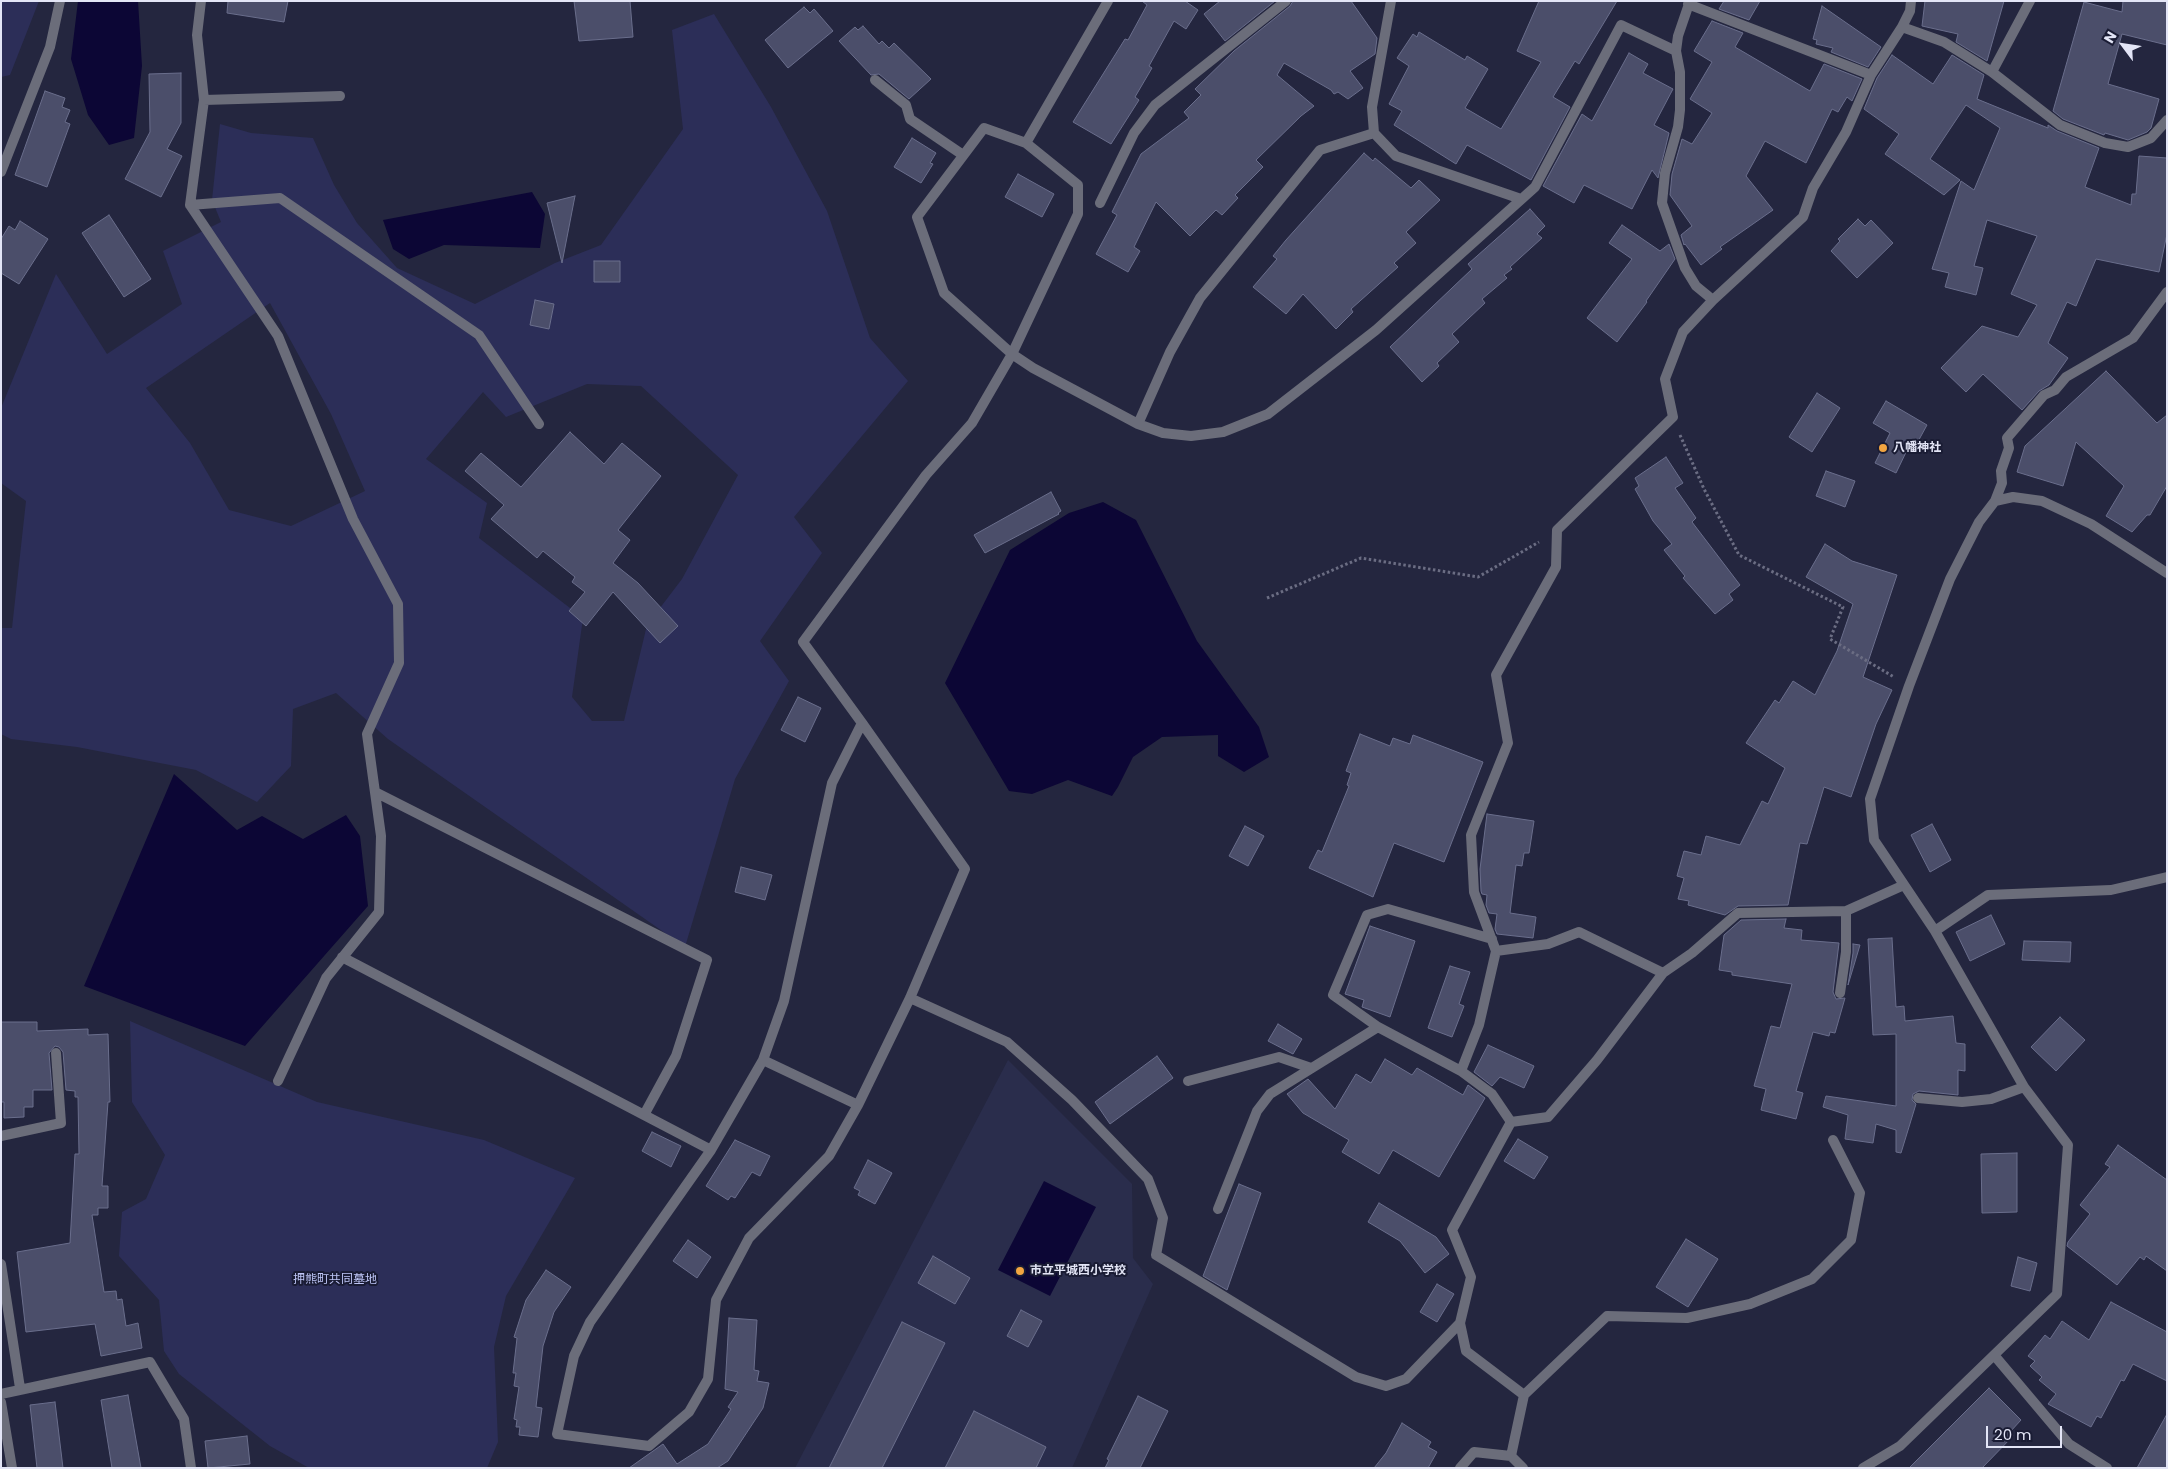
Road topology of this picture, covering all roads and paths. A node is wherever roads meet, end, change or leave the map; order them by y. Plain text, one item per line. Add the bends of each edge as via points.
1 (60, 1) edge
2 (201, 1) edge
3 (1108, 1) edge
4 (1286, 1) edge
5 (1391, 1) edge
6 (1911, 1) edge
7 (2030, 1) edge
8 (1689, 3) edge
9 (1902, 27) junction
10 (1676, 51) junction
11 (1992, 72) junction
12 (1871, 75) junction
13 (875, 80) dead end
14 (340, 96) dead end
15 (204, 100) junction
16 (2167, 120) edge
17 (1374, 133) junction
18 (1026, 143) junction
19 (963, 155) junction
20 (1, 172) edge
21 (1520, 199) junction
22 (1100, 203) dead end
23 (190, 205) junction
24 (2167, 292) edge
25 (1713, 300) junction
26 (1012, 354) junction
27 (1673, 417) junction
28 (539, 424) dead end
29 (1138, 424) junction
30 (1995, 501) junction
31 (1557, 530) junction
32 (2167, 573) edge
33 (1266, 598) dead end
34 (1909, 686) junction
35 (862, 723) junction
36 (375, 792) junction
37 (2167, 877) edge
38 (1904, 885) junction
39 (1846, 912) junction
40 (1935, 931) junction
41 (1492, 940) junction
42 (1496, 952) junction
43 (342, 957) junction
44 (1663, 973) junction
45 (1840, 993) dead end
46 (910, 998) junction
47 (1378, 1028) junction
48 (56, 1053) dead end
49 (763, 1060) junction
50 (1311, 1068) junction
51 (1461, 1071) junction
52 (278, 1081) dead end
53 (1188, 1081) dead end
54 (2024, 1087) junction
55 (1918, 1098) dead end
56 (858, 1105) junction
57 (644, 1115) junction
58 (1512, 1122) junction
59 (1, 1136) edge
60 (1833, 1140) dead end
61 (711, 1150) junction
62 (1218, 1209) dead end
63 (1, 1264) edge
64 (1460, 1323) junction
65 (1994, 1355) junction
66 (20, 1388) junction
67 (1, 1394) edge
68 (1524, 1395) junction
69 (1, 1402) edge
70 (1511, 1456) junction
71 (12, 1468) edge
72 (191, 1468) edge
73 (1460, 1468) edge
74 (1523, 1468) edge
75 (1863, 1468) edge
76 (2108, 1468) edge

1 - 20 street via 50,47
2 - 15 street via 197,35
3 - 18 street
4 - 22 street via 1155,105 1134,133
5 - 17 street via 1372,107
6 - 9 street
7 - 11 street
8 - 10 street
8 - 12 street
9 - 11 street via 1944,42
9 - 12 street
10 - 21 street via 1621,25 1535,188
10 - 25 street via 1680,72 1680,110 1665,173 1662,203 1685,268 1696,286
11 - 16 street via 2060,125 2104,143 2128,147 2151,138
12 - 25 street via 1846,132 1813,188 1803,217
13 - 19 street via 906,105 910,119
14 - 15 street
15 - 23 street
17 - 21 street via 1396,156
17 - 29 street via 1320,150 1200,298 1170,352
18 - 19 street via 984,128
18 - 26 street via 1078,184 1078,214
19 - 26 street via 917,217 944,293
21 - 29 street via 1376,330 1268,414 1224,432 1191,436 1163,433
23 - 28 street via 280,198 479,335
23 - 36 street via 278,336 353,519 398,604 399,663 367,734
24 - 30 street via 2133,338 2066,377 2055,390 2044,395 2007,438 2010,448
25 - 27 street via 1683,332 1665,379
26 - 29 street
26 - 35 street via 972,423 926,475 803,642
27 - 31 street
27 - 34 path via 1704,489 1739,555 1843,607 1830,639
30 - 32 street via 2012,497 2042,501 2091,524
30 - 34 street via 1979,522 1950,579
31 - 33 path via 1478,577 1360,558
31 - 41 street via 1556,567 1496,676 1508,743 1471,835 1474,892
34 - 38 street via 1870,799 1874,840
35 - 46 street via 965,869
35 - 49 street via 832,783 784,1001
36 - 43 street via 381,836 379,912
36 - 57 street via 707,960 676,1056
37 - 40 street via 2111,890 1988,895
38 - 39 street
38 - 40 street
39 - 44 street via 1738,913
39 - 45 street via 1846,952
40 - 54 street
41 - 42 street
41 - 47 street via 1388,908 1367,915 1333,995
42 - 44 street via 1548,944 1579,932
42 - 51 street via 1479,1025
43 - 52 street via 326,978
43 - 57 street
44 - 58 street via 1597,1060 1548,1117
46 - 56 street
46 - 64 street via 1008,1042 1086,1114 1148,1179 1164,1218 1156,1255 1331,1362 1356,1376 1386,1386 1406,1380
47 - 50 street
47 - 51 street
48 - 59 street via 61,1123
49 - 56 street
49 - 61 street
50 - 53 street via 1279,1057
50 - 62 street via 1270,1094 1257,1111
51 - 58 street via 1492,1094
54 - 55 street via 1991,1099 1972,1101
54 - 65 street via 2068,1145 2057,1294
56 - 61 street via 829,1156 749,1238 716,1300 708,1379 689,1412 649,1446 556,1434 574,1356 590,1322
57 - 61 street
58 - 64 street via 1452,1230 1471,1277
60 - 68 street via 1860,1193 1851,1240 1812,1279 1750,1304 1687,1318 1607,1316
63 - 66 street
64 - 68 street via 1466,1351
65 - 75 street via 1900,1446
65 - 76 street via 2069,1444
66 - 67 street
66 - 72 street via 150,1362 184,1419
68 - 70 street
69 - 71 street
70 - 73 street via 1474,1452
70 - 74 street

